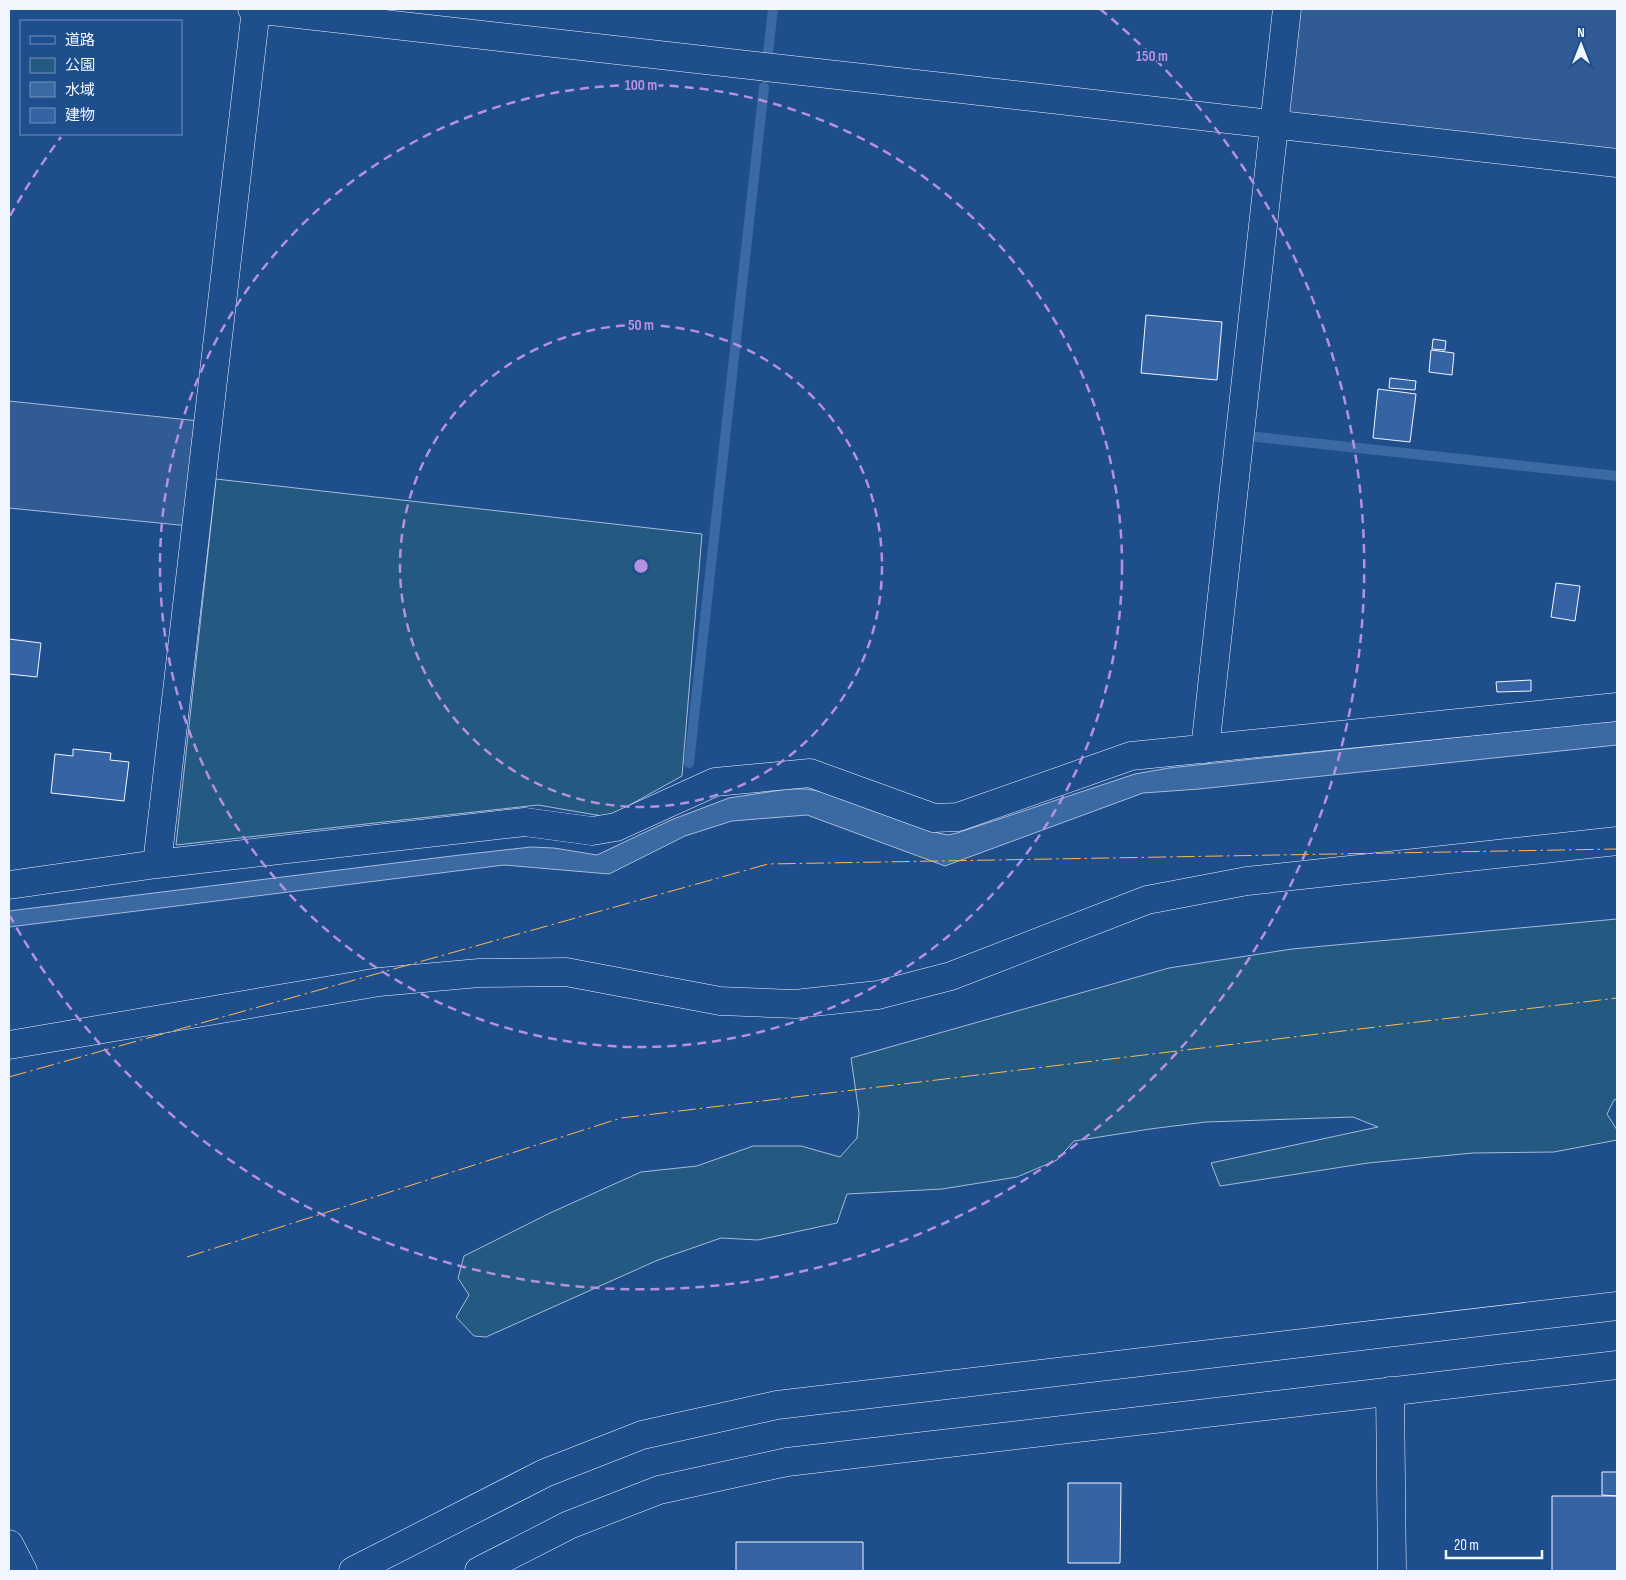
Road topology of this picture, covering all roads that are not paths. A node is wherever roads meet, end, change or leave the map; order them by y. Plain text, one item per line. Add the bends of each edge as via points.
1 (255, 9) edge
2 (1287, 9) edge
3 (1274, 125) junction
4 (1617, 163) edge
5 (1617, 707) edge
6 (1205, 749) junction
7 (1617, 841) edge
8 (157, 864) junction
9 (9, 885) edge
10 (9, 1045) edge
11 (1617, 1306) edge
12 (1617, 1365) edge
13 (1390, 1391) junction
14 (9, 1544) edge
15 (23, 1571) edge
16 (353, 1571) edge
17 (479, 1571) edge
18 (1392, 1571) edge

1 - 3 street
1 - 8 street
2 - 3 street
3 - 4 street
3 - 6 street
5 - 6 street
6 - 8 street via 1131,756 958,817 934,818 810,773 715,782 616,827 592,831 525,822
7 - 10 street via 1247,881 1147,900 951,976 878,995 795,1004 720,1002 566,972 479,973 380,982
8 - 9 street
11 - 16 street via 777,1405 642,1435 546,1472
12 - 13 street
13 - 17 street via 787,1462 659,1490 569,1525
13 - 18 street
14 - 15 street

